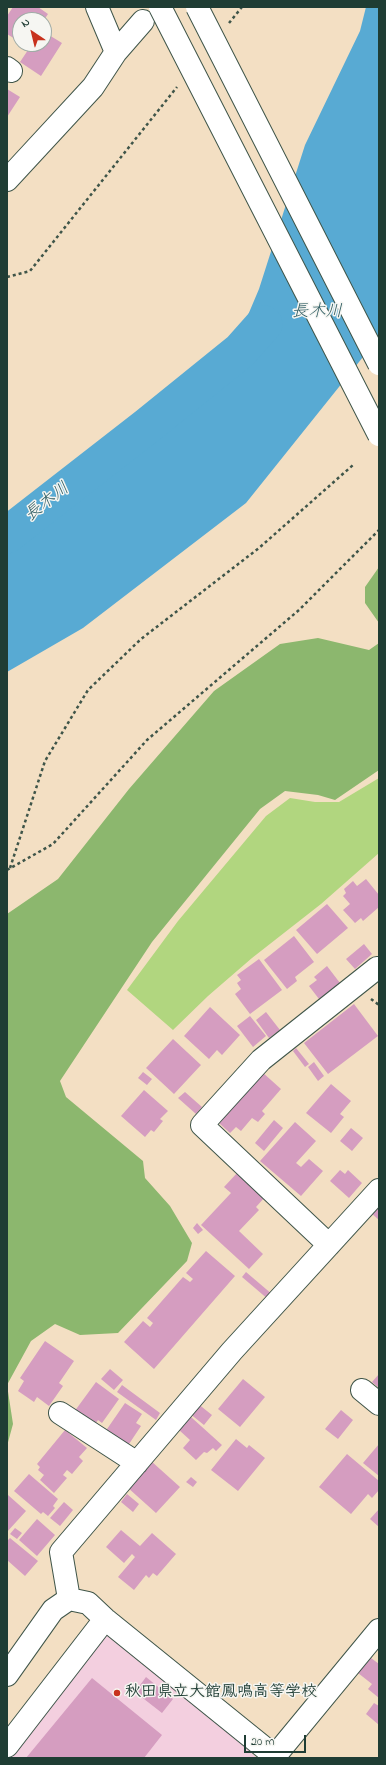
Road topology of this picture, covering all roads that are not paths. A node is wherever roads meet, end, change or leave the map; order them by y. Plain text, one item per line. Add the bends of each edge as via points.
1 (98, 7) edge
2 (160, 7) edge
3 (197, 7) edge
4 (143, 21) dead end
5 (116, 52) junction
6 (7, 180) edge
7 (379, 364) edge
8 (379, 435) edge
9 (377, 968) dead end
10 (379, 1190) edge
11 (329, 1245) junction
12 (362, 1390) dead end
13 (379, 1404) edge
14 (60, 1412) dead end
15 (136, 1463) junction
16 (69, 1599) junction
17 (105, 1619) junction
18 (379, 1630) edge
19 (7, 1675) edge
20 (7, 1746) edge
21 (276, 1757) edge

1 - 5 street
2 - 8 street, bridge
3 - 7 street, bridge
4 - 5 street
5 - 6 street via 93,87
9 - 11 street via 261,1060 202,1126
10 - 11 street
11 - 15 street via 232,1351
12 - 13 street
14 - 15 street
15 - 16 street via 61,1552
16 - 17 street via 88,1603
16 - 19 street via 53,1610
17 - 20 street
17 - 21 street
18 - 21 street

